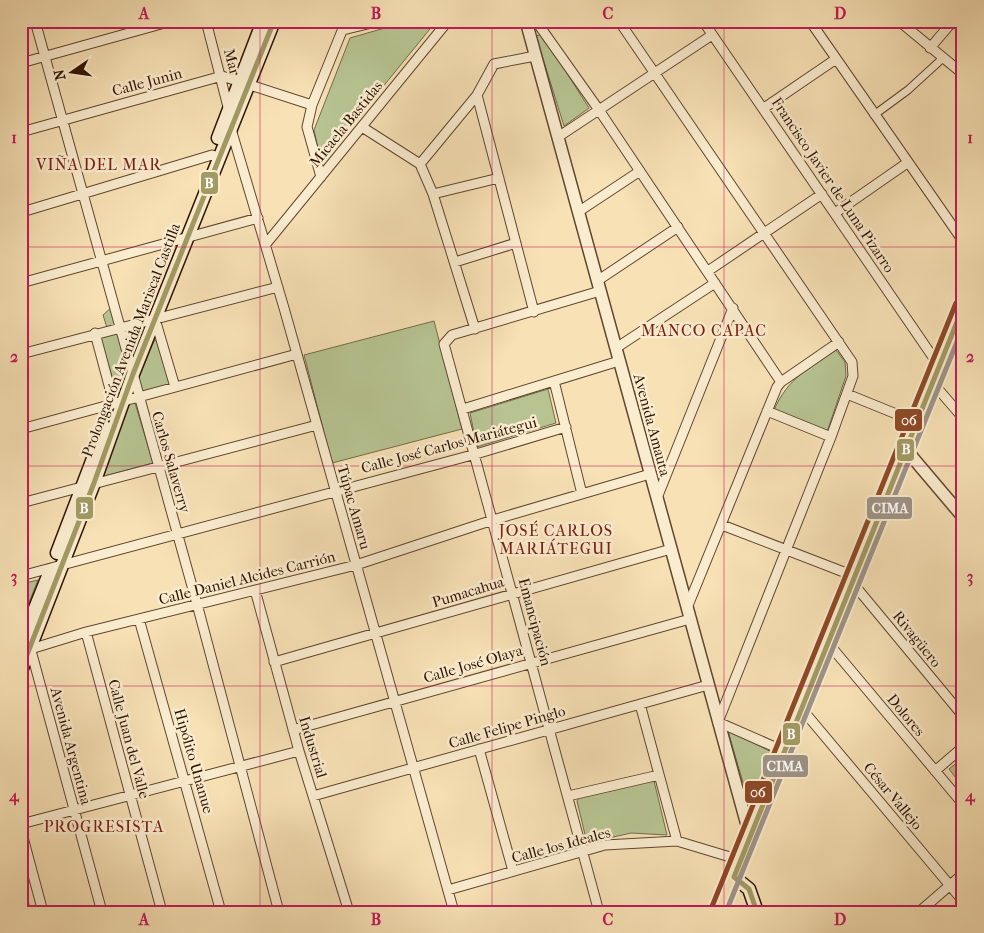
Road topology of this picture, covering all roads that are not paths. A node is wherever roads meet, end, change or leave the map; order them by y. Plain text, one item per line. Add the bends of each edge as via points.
1 (35, 21) edge
2 (172, 21) edge
3 (206, 21) edge
4 (263, 21) edge
5 (274, 21) edge
6 (380, 21) edge
7 (448, 21) edge
8 (526, 21) edge
9 (536, 21) edge
10 (619, 21) edge
11 (703, 21) edge
12 (810, 21) edge
13 (898, 21) edge
14 (953, 21) edge
15 (152, 24) edge
16 (345, 26) edge
17 (712, 36) junction
18 (930, 48) junction
19 (45, 56) junction
20 (535, 56) junction
21 (943, 58) junction
22 (836, 59) junction
23 (21, 63) edge
24 (655, 73) junction
25 (963, 74) edge
26 (222, 76) junction
27 (244, 84) junction
28 (477, 95) junction
29 (312, 106) junction
30 (764, 108) junction
31 (229, 110) junction
32 (599, 110) junction
33 (874, 115) junction
34 (62, 119) junction
35 (362, 126) junction
36 (231, 130) junction
37 (21, 132) edge
38 (558, 137) junction
39 (216, 156) junction
40 (907, 163) junction
41 (420, 164) junction
42 (640, 171) junction
43 (321, 177) junction
44 (499, 178) junction
45 (83, 194) junction
46 (432, 194) junction
47 (822, 194) junction
48 (22, 212) edge
49 (578, 212) junction
50 (835, 213) junction
51 (258, 218) junction
52 (678, 227) junction
53 (764, 233) junction
54 (183, 240) junction
55 (963, 241) edge
56 (516, 243) junction
57 (266, 244) junction
58 (103, 262) junction
59 (455, 262) junction
60 (708, 271) junction
61 (716, 283) junction
62 (21, 284) edge
63 (599, 286) junction
64 (278, 287) junction
65 (963, 306) edge
66 (732, 308) junction
67 (534, 312) junction
68 (151, 320) junction
69 (120, 328) junction
70 (475, 329) junction
71 (95, 334) junction
72 (838, 342) junction
73 (616, 348) junction
74 (21, 354) edge
75 (297, 354) junction
76 (619, 361) junction
77 (939, 366) junction
78 (132, 368) junction
79 (554, 381) junction
80 (780, 382) junction
81 (932, 382) junction
82 (175, 387) junction
83 (847, 394) junction
84 (138, 397) junction
85 (119, 402) junction
86 (463, 409) junction
87 (767, 412) junction
88 (963, 418) edge
89 (916, 422) junction
90 (317, 425) junction
91 (566, 427) junction
92 (21, 429) edge
93 (831, 438) junction
94 (906, 446) junction
95 (476, 454) junction
96 (159, 465) junction
97 (650, 474) junction
98 (88, 485) junction
99 (335, 490) junction
100 (582, 494) junction
101 (657, 498) junction
102 (21, 503) edge
103 (963, 517) edge
104 (493, 520) junction
105 (722, 525) junction
106 (177, 534) junction
107 (671, 549) junction
108 (785, 551) junction
109 (356, 565) junction
110 (56, 567) junction
111 (21, 576) edge
112 (854, 576) junction
113 (255, 590) junction
114 (513, 593) junction
115 (197, 604) junction
116 (687, 608) junction
117 (21, 618) edge
118 (139, 619) junction
119 (690, 620) junction
120 (86, 632) junction
121 (376, 634) junction
122 (828, 643) junction
123 (25, 644) edge
124 (274, 662) junction
125 (532, 662) junction
126 (21, 671) edge
127 (708, 685) junction
128 (394, 700) junction
129 (640, 704) junction
130 (801, 708) junction
131 (963, 716) edge
132 (718, 722) junction
133 (550, 729) junction
134 (293, 730) junction
135 (963, 746) edge
136 (480, 749) junction
137 (299, 751) junction
138 (784, 751) junction
139 (241, 767) junction
140 (413, 768) junction
141 (935, 771) junction
142 (658, 775) junction
143 (186, 782) junction
144 (313, 796) junction
145 (568, 796) junction
146 (131, 797) junction
147 (963, 804) edge
148 (75, 812) junction
149 (21, 824) edge
150 (21, 830) edge
151 (750, 836) junction
152 (677, 841) junction
153 (583, 851) junction
154 (740, 860) junction
155 (513, 871) junction
156 (963, 874) edge
157 (734, 877) junction
158 (950, 886) junction
159 (448, 890) junction
160 (963, 901) edge
161 (44, 912) edge
162 (102, 912) edge
163 (162, 912) edge
164 (221, 912) edge
165 (279, 912) edge
166 (349, 912) edge
167 (454, 912) edge
168 (598, 912) edge
169 (718, 912) edge
170 (757, 912) edge
171 (919, 912) edge

1 - 19 street, Carlos Salaverry
2 - 15 street
3 - 26 street, Mar
4 - 27 main road, Prolongación Avenida Mariscal Castilla
5 - 27 main road, Prolongación Avenida Mariscal Castilla
6 - 16 street
7 - 35 street, Micaela Bastidas
8 - 20 street, Avenida Amauta
9 - 32 street
10 - 24 street
11 - 17 street, Francisco Javier de Luna Pizarro
12 - 22 street
13 - 18 street
14 - 18 street
15 - 19 street
16 - 29 street
17 - 24 street
17 - 30 street, Francisco Javier de Luna Pizarro
18 - 21 street
19 - 23 street
19 - 34 street, Carlos Salaverry
20 - 28 street via 494,64
20 - 38 street, Avenida Amauta
21 - 25 street
21 - 33 street
22 - 30 street
22 - 33 street
24 - 32 street
24 - 53 street
26 - 27 street
26 - 31 street, Mar
26 - 34 street, Calle Junin
27 - 29 street
27 - 31 main road, Prolongación Avenida Mariscal Castilla
27 - 36 main road, Prolongación Avenida Mariscal Castilla
28 - 41 street
28 - 44 street
29 - 43 street via 307,127
30 - 47 street, Francisco Javier de Luna Pizarro
31 - 36 street, Túpac Amaru
31 - 39 main road, Prolongación Avenida Mariscal Castilla
32 - 38 street
32 - 42 street
33 - 40 street
34 - 37 street, Calle Junin
34 - 45 street, Carlos Salaverry
35 - 41 street
35 - 43 street, Micaela Bastidas
36 - 39 main road, Prolongación Avenida Mariscal Castilla
36 - 51 street, Túpac Amaru
38 - 49 street, Avenida Amauta
39 - 45 street
39 - 54 main road, Prolongación Avenida Mariscal Castilla
40 - 50 street
40 - 55 street
41 - 46 street
42 - 49 street
42 - 52 street
43 - 57 street, Micaela Bastidas
44 - 46 street
44 - 56 street
45 - 48 street
45 - 58 street, Carlos Salaverry
46 - 59 street
47 - 50 street, Francisco Javier de Luna Pizarro
47 - 53 street
49 - 63 street, Avenida Amauta
50 - 77 street, Francisco Javier de Luna Pizarro
51 - 54 street
51 - 57 street, Túpac Amaru
52 - 60 street
52 - 63 street
53 - 60 street
53 - 72 street
54 - 58 street
54 - 68 main road, Prolongación Avenida Mariscal Castilla
56 - 59 street
56 - 67 street
57 - 64 street, Túpac Amaru
58 - 62 street
58 - 69 street, Carlos Salaverry
59 - 70 street
60 - 61 street
61 - 66 street
61 - 73 street
63 - 67 street
63 - 73 street, Avenida Amauta
64 - 68 street
64 - 75 street, Túpac Amaru
65 - 77 main road
66 - 80 street
66 - 101 street
67 - 70 street
68 - 69 street
68 - 78 main road, Prolongación Avenida Mariscal Castilla
68 - 82 street
69 - 71 street
69 - 78 street, Carlos Salaverry
70 - 86 street, Emancipación via 452,335 445,341
71 - 74 street
71 - 85 street
72 - 80 street
72 - 83 street via 852,362
73 - 76 street, Avenida Amauta
75 - 82 street
75 - 90 street, Túpac Amaru
76 - 79 street
76 - 97 street, Avenida Amauta
77 - 81 main road
78 - 84 street, Carlos Salaverry
78 - 85 main road, Prolongación Avenida Mariscal Castilla
79 - 86 street
79 - 91 street
80 - 87 street
81 - 88 street
81 - 89 main road
82 - 84 street
83 - 89 street
83 - 93 street
84 - 85 street
84 - 96 street, Carlos Salaverry
85 - 92 street
85 - 98 main road, Prolongación Avenida Mariscal Castilla
86 - 95 street, Emancipación
87 - 93 street
87 - 105 street
89 - 94 main road
90 - 96 street
90 - 99 street, Túpac Amaru
91 - 95 street, Calle José Carlos Mariátegui
91 - 100 street
93 - 108 street
94 - 103 street
94 - 112 main road
95 - 99 street, Calle José Carlos Mariátegui
95 - 104 street, Emancipación
96 - 98 street
96 - 106 street, Carlos Salaverry
97 - 100 street, Calle Daniel Alcides Carrión
97 - 101 street, Avenida Amauta
98 - 102 street
98 - 110 main road, Prolongación Avenida Mariscal Castilla
99 - 106 street, Calle José Carlos Mariátegui
99 - 109 street, Túpac Amaru
100 - 104 street, Calle Daniel Alcides Carrión
101 - 107 street, Avenida Amauta
104 - 109 street, Calle Daniel Alcides Carrión
104 - 114 street, Emancipación
105 - 108 street
105 - 116 street
106 - 110 street, Calle José Carlos Mariátegui
106 - 115 street, Carlos Salaverry
107 - 114 street, Pumacahua
107 - 116 street, Avenida Amauta
108 - 112 street
108 - 132 street
109 - 113 street, Calle Daniel Alcides Carrión
109 - 121 street, Túpac Amaru
110 - 111 street, Calle José Carlos Mariátegui
110 - 123 main road, Prolongación Avenida Mariscal Castilla
110 - 123 main road, Prolongación Avenida Mariscal Castilla
112 - 122 main road
112 - 131 street, Rivagüero via 856,587
113 - 115 street, Calle Daniel Alcides Carrión
113 - 124 street, Industrial
114 - 121 street, Pumacahua
114 - 125 street, Emancipación
115 - 118 street, Calle Daniel Alcides Carrión
115 - 139 street, Carlos Salaverry
116 - 119 street, Avenida Amauta
117 - 123 street, Avenida Argentina
118 - 120 street, Calle Daniel Alcides Carrión
118 - 143 street, Hipólito Unanue
119 - 125 street, Calle José Olaya
119 - 127 street, Avenida Amauta
120 - 123 street, Calle Daniel Alcides Carrión
120 - 146 street, Calle Juan del Valle
121 - 124 street, Pumacahua
121 - 128 street, Túpac Amaru
122 - 130 main road
122 - 141 street, Dolores
123 - 126 main road, Prolongación Avenida Mariscal Castilla
123 - 148 street, Avenida Argentina
124 - 134 street, Industrial
125 - 128 street, Calle José Olaya
125 - 133 street, Emancipación
127 - 129 street, Calle Felipe Pinglo
127 - 132 street, Avenida Amauta
128 - 134 street, Calle José Olaya
128 - 140 street, Túpac Amaru
129 - 133 street, Calle Felipe Pinglo
129 - 142 street
130 - 138 main road
130 - 158 street, César Vallejo
132 - 138 street
132 - 151 street, Avenida Amauta
133 - 136 street, Calle Felipe Pinglo
133 - 145 street, Emancipación
134 - 137 street, Industrial
135 - 141 street
136 - 140 street, Calle Felipe Pinglo
136 - 155 street
137 - 139 street
137 - 144 street, Industrial
138 - 151 main road
139 - 143 street
139 - 165 street, Carlos Salaverry
140 - 144 street, Calle Felipe Pinglo
140 - 159 street, Túpac Amaru
141 - 147 street, Dolores
142 - 145 street
142 - 152 street
143 - 146 street
143 - 164 street, Hipólito Unanue
144 - 166 street, Industrial
145 - 153 street, Emancipación
146 - 148 street
146 - 163 street, Calle Juan del Valle
148 - 149 street
148 - 162 street, Avenida Argentina
150 - 161 street
151 - 154 main road
152 - 153 street, Calle los Ideales via 631,842
152 - 154 street, Calle los Ideales
153 - 155 street, Calle los Ideales
153 - 168 street, Emancipación
154 - 157 main road
155 - 159 street, Calle los Ideales
156 - 158 street
157 - 169 main road
157 - 170 main road via 749,889
158 - 160 street, César Vallejo
158 - 171 street
159 - 167 street, Túpac Amaru

